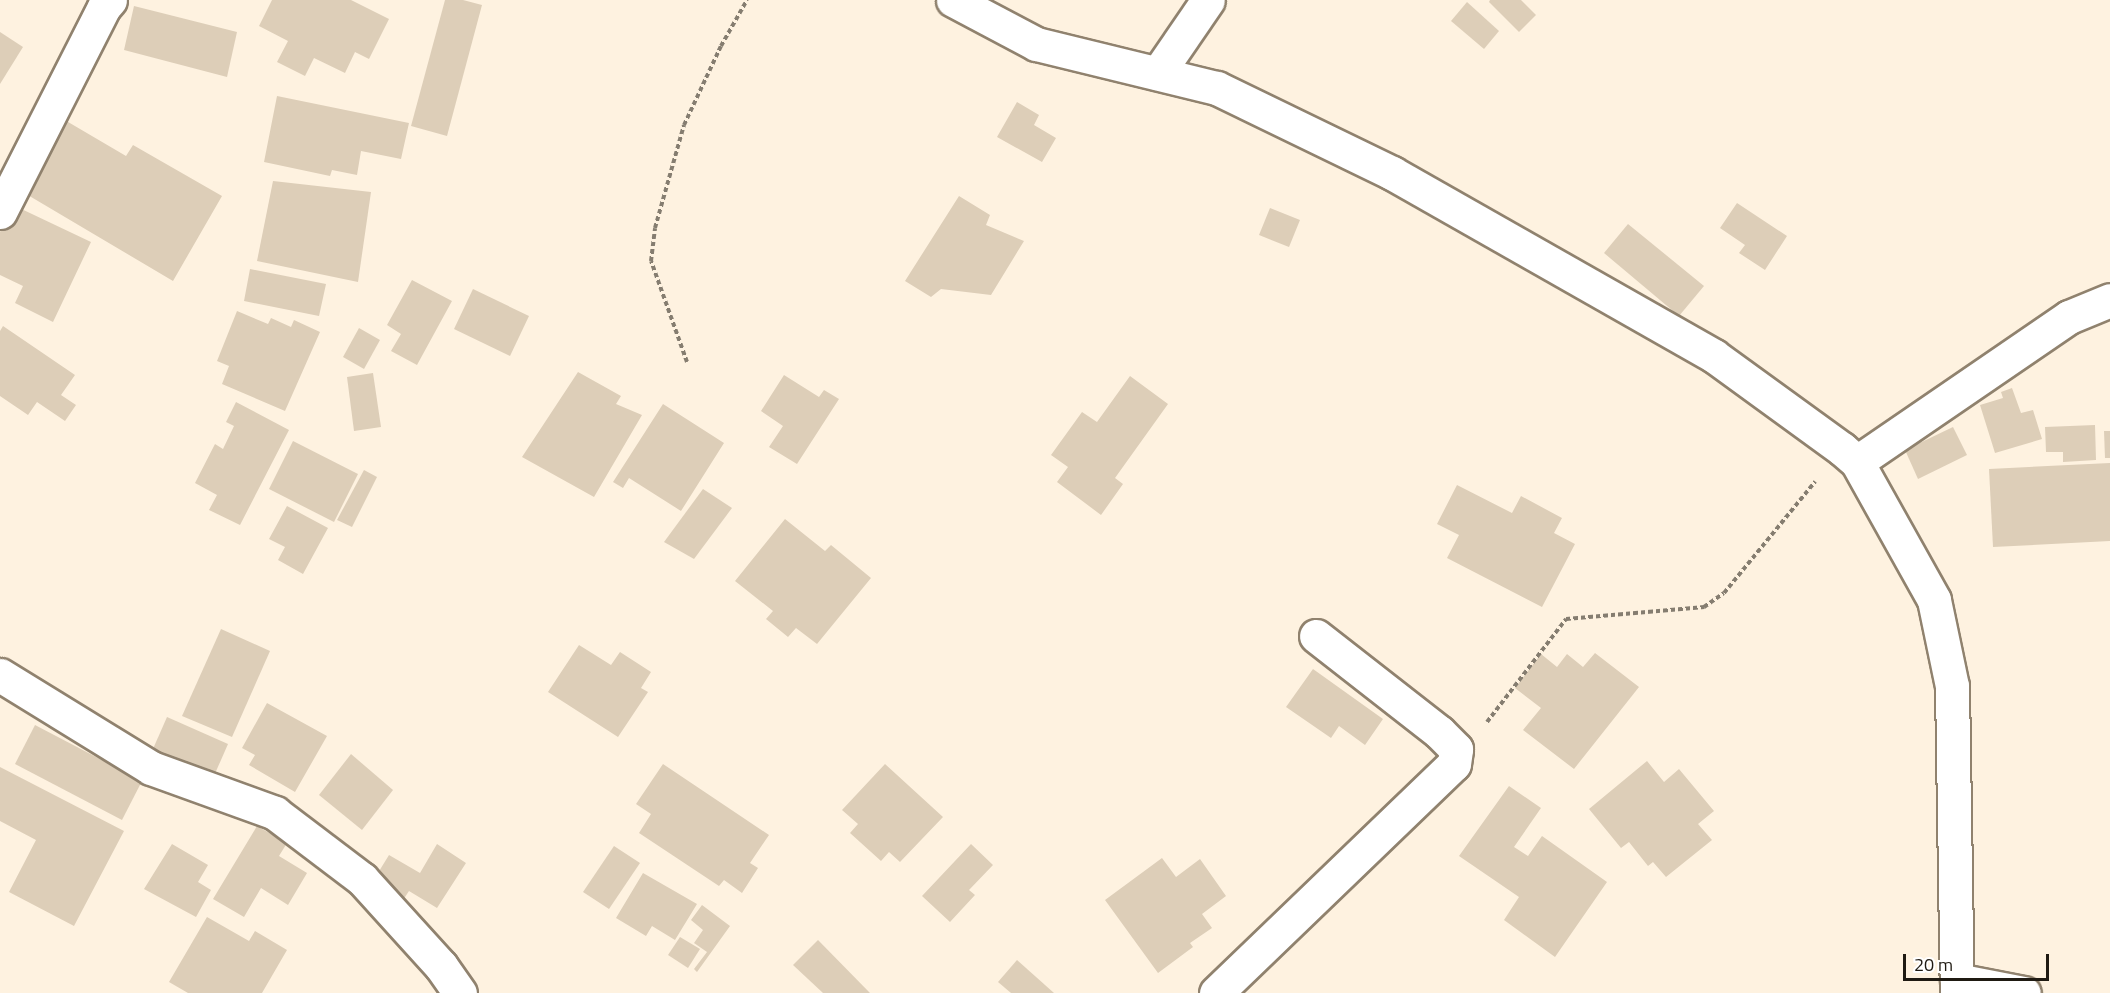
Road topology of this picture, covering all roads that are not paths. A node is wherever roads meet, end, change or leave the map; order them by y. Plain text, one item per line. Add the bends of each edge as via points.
1 (110, 0) edge
2 (953, 0) edge
3 (1208, 0) edge
4 (1158, 73) junction
5 (0, 212) edge
6 (2110, 300) edge
7 (1850, 455) junction
8 (1316, 636) dead end
9 (0, 675) edge
10 (1957, 986) edge
11 (460, 993) edge
12 (1216, 993) edge
13 (2024, 993) edge

1 - 5 street
2 - 4 street via 1036,44
3 - 4 street
4 - 7 street via 1217,88 1392,173 1714,356
6 - 7 street via 2069,317
7 - 10 street via 1934,600 1952,687
8 - 12 street via 1439,732 1456,749 1454,764
9 - 11 street via 151,768 275,813 362,879 441,966
10 - 13 street

